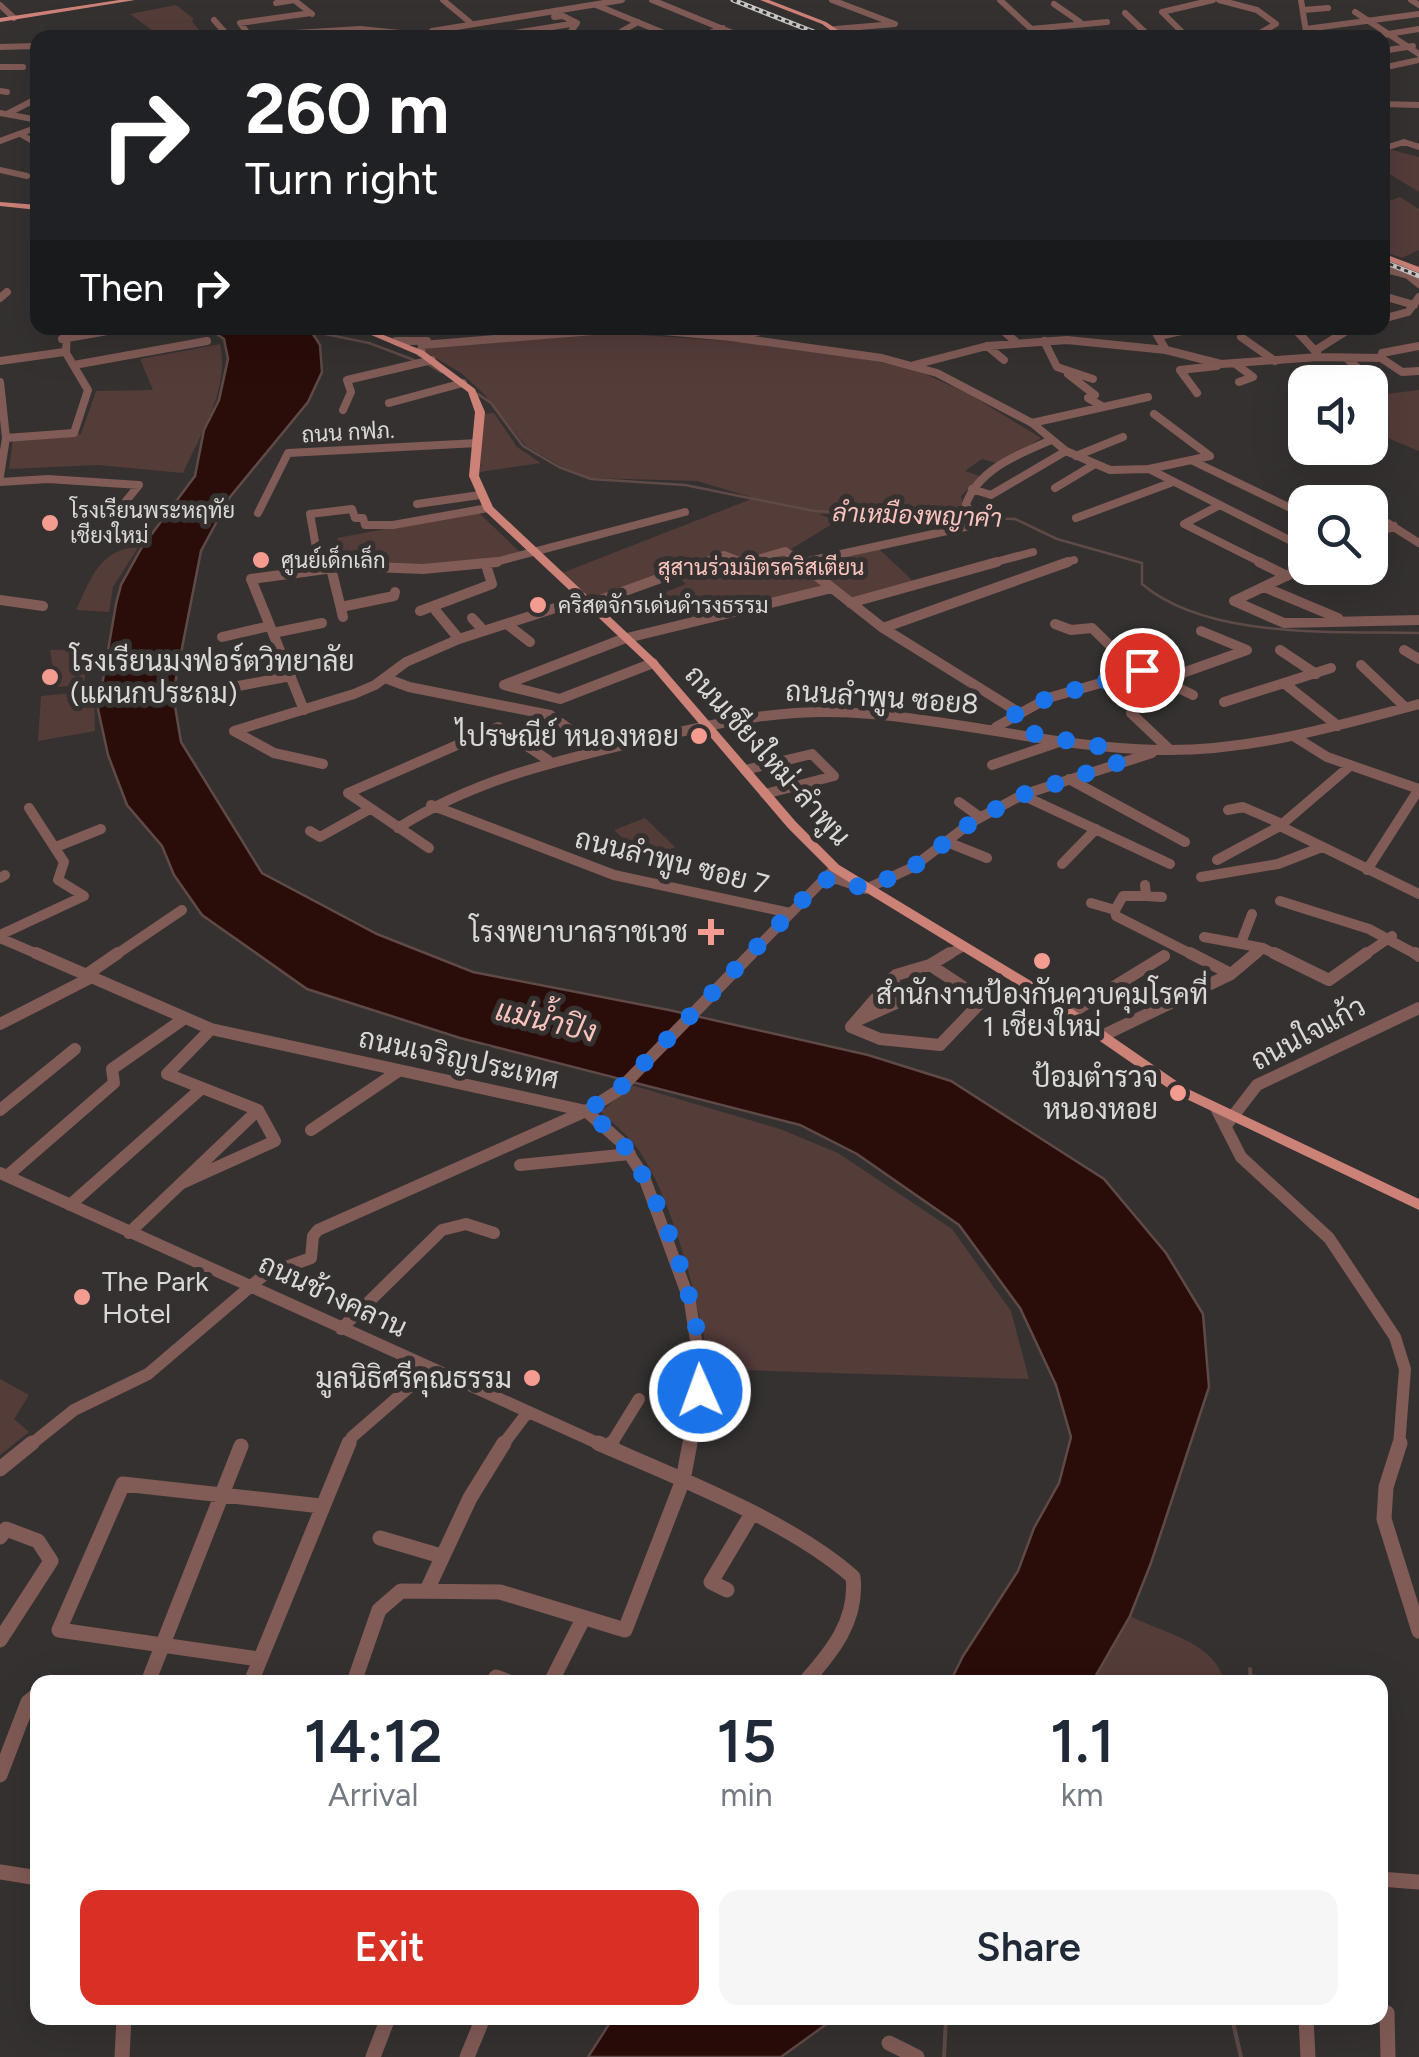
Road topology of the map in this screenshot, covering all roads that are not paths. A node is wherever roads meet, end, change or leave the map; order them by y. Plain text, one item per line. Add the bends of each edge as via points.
1 (132, 0) edge
2 (294, 0) edge
3 (443, 0) edge
4 (622, 0) edge
5 (652, 0) edge
6 (763, 0) edge
7 (832, 0) edge
8 (1000, 0) edge
9 (1216, 0) edge
10 (1301, 0) edge
11 (1412, 0) edge
12 (277, 4) edge
13 (1054, 4) dead end
14 (0, 5) edge
15 (596, 5) junction
16 (1419, 5) edge
17 (1328, 8) dead end
18 (1302, 10) junction
19 (1355, 12) dead end
20 (310, 13) junction
21 (1125, 14) dead end
22 (1419, 14) edge
23 (14, 18) junction
24 (0, 20) edge
25 (214, 20) dead end
26 (1370, 21) junction
27 (638, 22) junction
28 (1107, 22) dead end
29 (1168, 22) junction
30 (578, 23) junction
31 (472, 24) junction
32 (1137, 24) junction
33 (1074, 25) junction
34 (327, 27) junction
35 (489, 27) dead end
36 (723, 28) junction
37 (836, 29) joint
38 (1032, 29) joint
39 (222, 30) edge
40 (245, 30) edge
41 (298, 30) edge
42 (405, 30) edge
43 (439, 30) edge
44 (533, 30) edge
45 (572, 30) edge
46 (624, 30) edge
47 (658, 30) edge
48 (718, 30) edge
49 (727, 30) edge
50 (1143, 30) edge
51 (1178, 30) edge
52 (1265, 30) edge
53 (1305, 30) edge
54 (1322, 30) edge
55 (1383, 30) edge
56 (1419, 30) edge
57 (1390, 34) edge
58 (1390, 35) edge
59 (1419, 45) edge
60 (30, 46) edge
61 (0, 47) edge
62 (1410, 47) junction
63 (1390, 50) edge
64 (1419, 57) edge
65 (1390, 66) edge
66 (0, 67) edge
67 (11, 67) junction
68 (23, 67) dead end
69 (0, 81) edge
70 (30, 102) edge
71 (1390, 104) edge
72 (1419, 105) edge
73 (4, 114) edge
74 (30, 125) edge
75 (30, 130) edge
76 (22, 135) junction
77 (30, 140) edge
78 (0, 141) edge
79 (1416, 144) edge
80 (1390, 147) edge
81 (0, 170) edge
82 (27, 176) dead end
83 (0, 204) edge
84 (30, 206) edge
85 (1390, 258) edge
86 (1390, 270) edge
87 (1419, 270) edge
88 (1419, 284) edge
89 (1390, 298) dead end
90 (1417, 301) edge
91 (1390, 317) edge
92 (64, 335) edge
93 (88, 335) edge
94 (379, 335) edge
95 (416, 335) edge
96 (503, 335) edge
97 (527, 335) edge
98 (702, 335) edge
99 (744, 335) edge
100 (1008, 335) edge
101 (1098, 335) edge
102 (1164, 335) edge
103 (1300, 335) edge
104 (1342, 335) edge
105 (1159, 336) joint
106 (500, 337) junction
107 (1241, 337) dead end
108 (731, 338) junction
109 (62, 340) junction
110 (1044, 340) junction
111 (396, 341) junction
112 (416, 341) junction
113 (1095, 341) junction
114 (206, 342) dead end
115 (434, 342) junction
116 (1015, 342) junction
117 (988, 346) junction
118 (1419, 346) edge
119 (1161, 349) junction
120 (64, 352) junction
121 (1317, 354) junction
122 (1382, 358) junction
123 (425, 359) junction
124 (1348, 359) junction
125 (1004, 360) dead end
126 (1158, 360) dead end
127 (0, 361) edge
128 (1274, 362) junction
129 (1221, 364) junction
130 (74, 365) junction
131 (914, 365) junction
132 (1236, 365) junction
133 (1355, 365) edge
134 (1419, 371) edge
135 (1068, 374) dead end
136 (1093, 378) dead end
137 (0, 382) edge
138 (1239, 382) dead end
139 (462, 383) junction
140 (1197, 392) dead end
141 (1148, 397) dead end
142 (389, 403) dead end
143 (1103, 407) junction
144 (344, 410) dead end
145 (1154, 414) dead end
146 (1032, 424) junction
147 (6, 438) junction
148 (1123, 438) dead end
149 (1049, 440) junction
150 (478, 444) junction
151 (1066, 450) junction
152 (1076, 456) junction
153 (1193, 461) junction
154 (1095, 464) junction
155 (1150, 469) junction
156 (0, 479) edge
157 (1173, 482) junction
158 (1055, 488) dead end
159 (972, 489) junction
160 (480, 495) junction
161 (126, 501) dead end
162 (417, 504) dead end
163 (1220, 505) junction
164 (1288, 506) edge
165 (488, 508) junction
166 (685, 512) dead end
167 (258, 513) dead end
168 (1076, 518) dead end
169 (1388, 522) edge
170 (1394, 526) junction
171 (1388, 529) edge
172 (1288, 539) edge
173 (1419, 542) edge
174 (1032, 552) dead end
175 (534, 554) junction
176 (1074, 560) dead end
177 (804, 562) junction
178 (486, 565) junction
179 (326, 569) junction
180 (1287, 576) joint
181 (1264, 587) junction
182 (832, 588) junction
183 (395, 592) dead end
184 (0, 600) edge
185 (586, 601) junction
186 (850, 604) junction
187 (42, 606) dead end
188 (420, 611) dead end
189 (436, 611) dead end
190 (472, 618) dead end
191 (1344, 620) junction
192 (1419, 620) edge
193 (322, 623) dead end
194 (1055, 624) dead end
195 (508, 625) junction
196 (883, 628) junction
197 (271, 630) junction
198 (484, 631) junction
199 (1201, 632) dead end
200 (222, 637) dead end
201 (628, 638) junction
202 (459, 639) junction
203 (530, 642) dead end
204 (1280, 650) dead end
205 (1404, 650) dead end
206 (1419, 659) edge
207 (653, 663) junction
208 (1361, 665) dead end
209 (1330, 668) dead end
210 (1140, 671) junction
211 (290, 673) junction
212 (1316, 674) junction
213 (385, 678) junction
214 (1160, 681) junction
215 (231, 682) dead end
216 (1285, 684) junction
217 (504, 685) junction
218 (212, 692) dead end
219 (1194, 695) dead end
220 (485, 702) junction
221 (1224, 702) dead end
222 (1411, 706) edge
223 (304, 710) junction
224 (1130, 712) dead end
225 (1015, 714) junction
226 (1419, 715) edge
227 (706, 725) junction
228 (1338, 726) junction
229 (996, 728) junction
230 (1036, 735) junction
231 (1295, 737) junction
232 (1063, 741) junction
233 (1109, 748) junction
234 (598, 750) junction
235 (1166, 750) junction
236 (548, 760) junction
237 (1120, 762) junction
238 (323, 764) dead end
239 (992, 765) dead end
240 (1350, 766) junction
241 (745, 770) junction
242 (1069, 778) junction
243 (1419, 789) edge
244 (765, 794) junction
245 (1022, 795) junction
246 (959, 802) dead end
247 (431, 806) junction
248 (28, 808) dead end
249 (370, 808) junction
250 (1228, 810) dead end
251 (980, 817) junction
252 (1281, 825) junction
253 (398, 828) junction
254 (1096, 829) junction
255 (101, 830) dead end
256 (310, 831) dead end
257 (947, 842) junction
258 (1185, 842) dead end
259 (56, 847) junction
260 (1322, 847) junction
261 (429, 848) dead end
262 (987, 858) dead end
263 (1216, 860) dead end
264 (830, 863) junction
265 (1062, 864) dead end
266 (1170, 864) dead end
267 (1367, 870) junction
268 (1201, 877) dead end
269 (821, 882) junction
270 (866, 889) junction
271 (1419, 894) edge
272 (1162, 897) dead end
273 (1280, 902) dead end
274 (1091, 903) dead end
275 (182, 910) dead end
276 (1116, 910) junction
277 (790, 913) junction
278 (1252, 914) dead end
279 (0, 936) edge
280 (1204, 936) dead end
281 (1392, 936) junction
282 (1241, 943) junction
283 (962, 947) junction
284 (1263, 948) junction
285 (1164, 956) dead end
286 (1419, 956) edge
287 (930, 965) junction
288 (1231, 974) junction
289 (88, 977) junction
290 (892, 978) junction
291 (1419, 1008) edge
292 (1072, 1013) junction
293 (182, 1020) junction
294 (852, 1022) junction
295 (0, 1024) edge
296 (211, 1030) junction
297 (1104, 1035) junction
298 (75, 1049) dead end
299 (397, 1072) junction
300 (202, 1088) junction
301 (0, 1110) edge
302 (258, 1110) junction
303 (586, 1111) junction
304 (1229, 1122) junction
305 (311, 1130) dead end
306 (630, 1154) junction
307 (520, 1165) dead end
308 (3, 1174) edge
309 (182, 1183) junction
310 (70, 1205) junction
311 (1419, 1205) edge
312 (130, 1233) junction
313 (494, 1233) dead end
314 (250, 1286) junction
315 (342, 1329) junction
316 (428, 1370) junction
317 (640, 1399) dead end
318 (527, 1413) junction
319 (1419, 1430) edge
320 (1403, 1433) junction
321 (241, 1446) dead end
322 (609, 1448) junction
323 (0, 1468) edge
324 (683, 1480) junction
325 (220, 1495) junction
326 (320, 1506) junction
327 (751, 1515) junction
328 (0, 1538) edge
329 (380, 1538) dead end
330 (441, 1556) junction
331 (426, 1590) junction
332 (727, 1590) dead end
333 (583, 1618) junction
334 (1418, 1627) edge
335 (0, 1640) edge
336 (162, 1645) junction
337 (259, 1659) junction
338 (151, 1675) edge
339 (253, 1675) edge
340 (356, 1675) edge
341 (554, 1675) edge
342 (811, 1675) edge
343 (30, 1700) edge
344 (2, 1768) edge
345 (0, 1872) edge
346 (30, 1877) edge
347 (1388, 1880) edge
348 (1419, 1882) edge
349 (1388, 2013) dead end
350 (124, 2025) edge
351 (385, 2025) edge
352 (481, 2025) edge
353 (1306, 2025) edge
354 (889, 2043) dead end
355 (122, 2057) edge
356 (373, 2057) edge
357 (467, 2057) edge
358 (917, 2057) edge
359 (1308, 2057) edge
360 (1388, 2057) edge

1 - 23 main road
2 - 12 street
2 - 20 street
3 - 31 street
4 - 15 street
5 - 36 street
6 - 37 main road
7 - 37 street via 896,24
8 - 38 street
9 - 29 street via 1162,12
9 - 52 street via 1257,10 1276,24
10 - 18 street
11 - 16 street
13 - 33 street via 1074,14 1080,22
14 - 23 street
15 - 27 street
15 - 31 street
17 - 18 street
18 - 53 street
19 - 26 street
20 - 34 street
20 - 40 street via 240,23
21 - 32 street
22 - 26 street
23 - 24 main road
25 - 39 street
26 - 54 street
26 - 55 street
27 - 46 street
27 - 47 street
28 - 33 street
29 - 32 street
29 - 51 street
30 - 35 street via 563,16
30 - 44 street
30 - 45 street
31 - 43 street
32 - 50 street
33 - 38 street
34 - 41 street
34 - 42 street
36 - 48 street
36 - 49 street
56 - 57 street
58 - 62 street
59 - 62 street
60 - 61 street
62 - 63 street
62 - 64 street
64 - 65 street
66 - 67 street
67 - 68 street
67 - 69 street
70 - 73 street
71 - 72 street
73 - 74 street
75 - 76 street
76 - 77 street
76 - 78 street
79 - 80 street
81 - 82 street
83 - 84 main road
85 - 87 main road
86 - 88 street
89 - 90 street
90 - 91 street
92 - 109 street
93 - 109 street
94 - 111 main road, ถนนเชียงใหม่-ลำพูน
95 - 112 street
96 - 106 street
97 - 106 street
98 - 108 street
99 - 108 street
100 - 116 street
101 - 113 street
102 - 105 street
103 - 121 street
104 - 121 street
105 - 119 street
106 - 115 street
107 - 128 street
108 - 131 street
109 - 120 street
110 - 113 street
110 - 116 street
110 - 136 street via 1058,367
111 - 112 street
111 - 123 main road, ถนนเชียงใหม่-ลำพูน
112 - 115 street
113 - 119 street
114 - 130 street
115 - 123 street via 422,346
116 - 117 street
117 - 125 street
117 - 131 street
118 - 122 street
119 - 126 street
119 - 129 street
120 - 127 street
120 - 130 street
121 - 124 street
121 - 128 street
122 - 124 street
122 - 134 street via 1402,372
123 - 139 main road, ถนนเชียงใหม่-ลำพูน
123 - 144 street via 347,380 351,392
124 - 133 street
128 - 132 street
129 - 132 street
129 - 140 street via 1180,370
130 - 147 street via 88,390 74,433
131 - 146 street
132 - 138 street via 1253,378
135 - 143 street
137 - 147 street
139 - 142 street
139 - 150 main road, ถนนเชียงใหม่-ลำพูน via 475,394 480,412
141 - 143 street
143 - 146 street
145 - 153 street via 1210,456
146 - 149 street
147 - 156 street
148 - 152 street
149 - 151 street
149 - 159 street
150 - 160 main road, ถนนเชียงใหม่-ลำพูน via 474,476
150 - 167 street, ถนน กฟภ. via 288,452
151 - 152 street
151 - 159 street via 991,495
152 - 154 street
153 - 155 street
153 - 164 street
154 - 155 street via 1116,472
154 - 158 street
155 - 157 street
156 - 161 street via 138,484
157 - 163 street
157 - 168 street
159 - 177 street via 966,504 970,526
160 - 162 street
160 - 165 main road, ถนนเชียงใหม่-ลำพูน
163 - 172 street
163 - 180 street via 1184,524
165 - 175 main road, ถนนเชียงใหม่-ลำพูน
165 - 179 street via 393,524 365,524 352,510 310,514
166 - 175 street
169 - 170 street
170 - 171 street
170 - 173 street
174 - 186 street
175 - 178 street
175 - 185 main road, ถนนเชียงใหม่-ลำพูน
176 - 196 street
177 - 182 street
177 - 185 street via 785,551 744,564 724,555
178 - 179 street
178 - 188 street via 492,584
179 - 183 street via 342,612
179 - 197 street via 251,579
180 - 181 street
181 - 191 street
181 - 191 street via 1234,601 1284,623
182 - 186 street
182 - 201 street
184 - 187 street
185 - 195 street
185 - 201 main road, ถนนเชียงใหม่-ลำพูน
186 - 196 street
189 - 202 street
190 - 198 street
191 - 192 street
193 - 197 street
194 - 210 street via 1092,628
195 - 198 street
195 - 203 street
196 - 225 street
197 - 200 street
197 - 211 street
198 - 202 street
199 - 214 street via 1247,650
201 - 207 main road, ถนนเชียงใหม่-ลำพูน
201 - 217 street
202 - 213 street
204 - 212 street
205 - 206 street
207 - 217 street via 560,699
207 - 227 main road, ถนนเชียงใหม่-ลำพูน
208 - 222 street
209 - 212 street
210 - 214 street
210 - 225 street, ถนนลำพูน ซอย8
211 - 215 street
211 - 218 street
211 - 223 street
212 - 216 street
213 - 220 street
213 - 223 street
214 - 219 street
216 - 221 street
216 - 228 street
217 - 220 street
220 - 234 street via 550,715
222 - 226 street
222 - 228 street
223 - 238 street via 234,731 274,753
224 - 235 street
225 - 229 street, ถนนลำพูน ซอย8
225 - 230 street
227 - 229 street, ถนนลำพูน ซอย8 via 816,710
227 - 234 street, ถนนลำพูน ซอย8
227 - 241 main road, ถนนเชียงใหม่-ลำพูน
228 - 231 street
229 - 230 street, ถนนลำพูน ซอย8
230 - 232 street, ถนนลำพูน ซอย8
231 - 235 street
231 - 240 street
232 - 233 street, ถนนลำพูน ซอย8
232 - 239 street
233 - 235 street, ถนนลำพูน ซอย8
233 - 237 street
234 - 236 street, ถนนลำพูน ซอย8
235 - 237 street
236 - 247 street, ถนนลำพูน ซอย8
236 - 249 street via 498,727 348,793
237 - 242 street
240 - 243 street
240 - 252 street
241 - 244 main road, ถนนเชียงใหม่-ลำพูน
241 - 244 street via 812,754 834,776
242 - 245 street
242 - 258 street
243 - 267 street
244 - 264 main road, ถนนเชียงใหม่-ลำพูน
245 - 251 street
245 - 254 street
246 - 251 street
247 - 253 street, ถนนลำพูน ซอย8
247 - 277 street, ถนนลำพูน ซอย 7 via 614,875
248 - 259 street
249 - 253 street
249 - 256 street via 320,837
250 - 252 street via 1243,807
251 - 257 street
252 - 260 street
252 - 263 street
253 - 261 street
254 - 265 street
254 - 266 street
255 - 259 street
257 - 262 street
257 - 270 street
259 - 279 street via 65,864 58,880 84,896
260 - 267 street
260 - 268 street via 1276,866
264 - 269 street
264 - 270 main road, ถนนเชียงใหม่-ลำพูน
267 - 271 street
269 - 270 street via 836,879
269 - 277 street
270 - 283 main road, ถนนเชียงใหม่-ลำพูน
272 - 276 street via 1145,890 1123,896
273 - 281 street
274 - 276 street
275 - 289 street
276 - 288 street via 1116,916
277 - 303 street via 618,1090
278 - 282 street
279 - 289 street, ถนนเจริญประเทศ
280 - 282 street
281 - 284 street via 1329,980
281 - 286 street
282 - 284 street
283 - 287 street
283 - 292 main road, ถนนเชียงใหม่-ลำพูน
284 - 288 street
285 - 292 street
287 - 290 street
287 - 294 street via 983,1000 940,1045 880,1040 854,1030
288 - 297 street
289 - 293 street, ถนนเจริญประเทศ
289 - 295 street
290 - 294 street
290 - 294 street via 896,1003
291 - 304 street, ถนนใจแก้ว via 1257,1084
292 - 297 main road, ถนนเชียงใหม่-ลำพูน
293 - 296 street, ถนนเจริญประเทศ
293 - 308 street via 112,1069 114,1083
296 - 299 street, ถนนเจริญประเทศ
296 - 300 street via 167,1074
297 - 304 main road, ถนนเชียงใหม่-ลำพูน
298 - 301 street
299 - 303 street, ถนนเจริญประเทศ
299 - 305 street
300 - 302 street
300 - 310 street
302 - 309 street
302 - 309 street via 275,1141
303 - 306 street, ถนนเจริญประเทศ
303 - 314 street via 318,1230 311,1258
304 - 311 main road, ถนนเชียงใหม่-ลำพูน
304 - 320 street via 1241,1156 1329,1238 1395,1337 1405,1368
306 - 307 street
306 - 324 street, ถนนเจริญประเทศ via 668,1234 697,1330 702,1379
308 - 310 street, ถนนช้างคลาน
309 - 312 street
310 - 312 street, ถนนช้างคลาน
312 - 314 street, ถนนช้างคลาน
313 - 315 street via 466,1224 442,1230
314 - 315 street, ถนนช้างคลาน
314 - 323 street via 148,1374 74,1410
315 - 316 street, ถนนช้างคลาน
316 - 318 street, ถนนช้างคลาน
316 - 326 street via 352,1436
317 - 322 street
318 - 322 street, ถนนช้างคลาน
318 - 330 street via 496,1450
319 - 320 street
320 - 334 street via 1384,1518
321 - 325 street
322 - 324 street, ถนนช้างคลาน
324 - 327 street, ถนนช้างคลาน
324 - 333 street, ถนนเจริญประเทศ via 625,1630
325 - 326 street
325 - 336 street
325 - 336 street via 123,1484 59,1630
326 - 337 street
327 - 332 street via 711,1582
327 - 342 street, ถนนช้างคลาน via 826,1552 853,1577 854,1602 839,1637
328 - 335 street via 6,1529 38,1541 51,1561
329 - 330 street
330 - 331 street
331 - 333 street via 500,1592
331 - 340 street via 401,1590 379,1610
333 - 341 street
336 - 337 street
336 - 338 street
337 - 339 street
343 - 344 street
345 - 346 street
347 - 348 street
349 - 360 street
350 - 355 street
351 - 356 street
352 - 357 street
353 - 359 street
354 - 358 street

